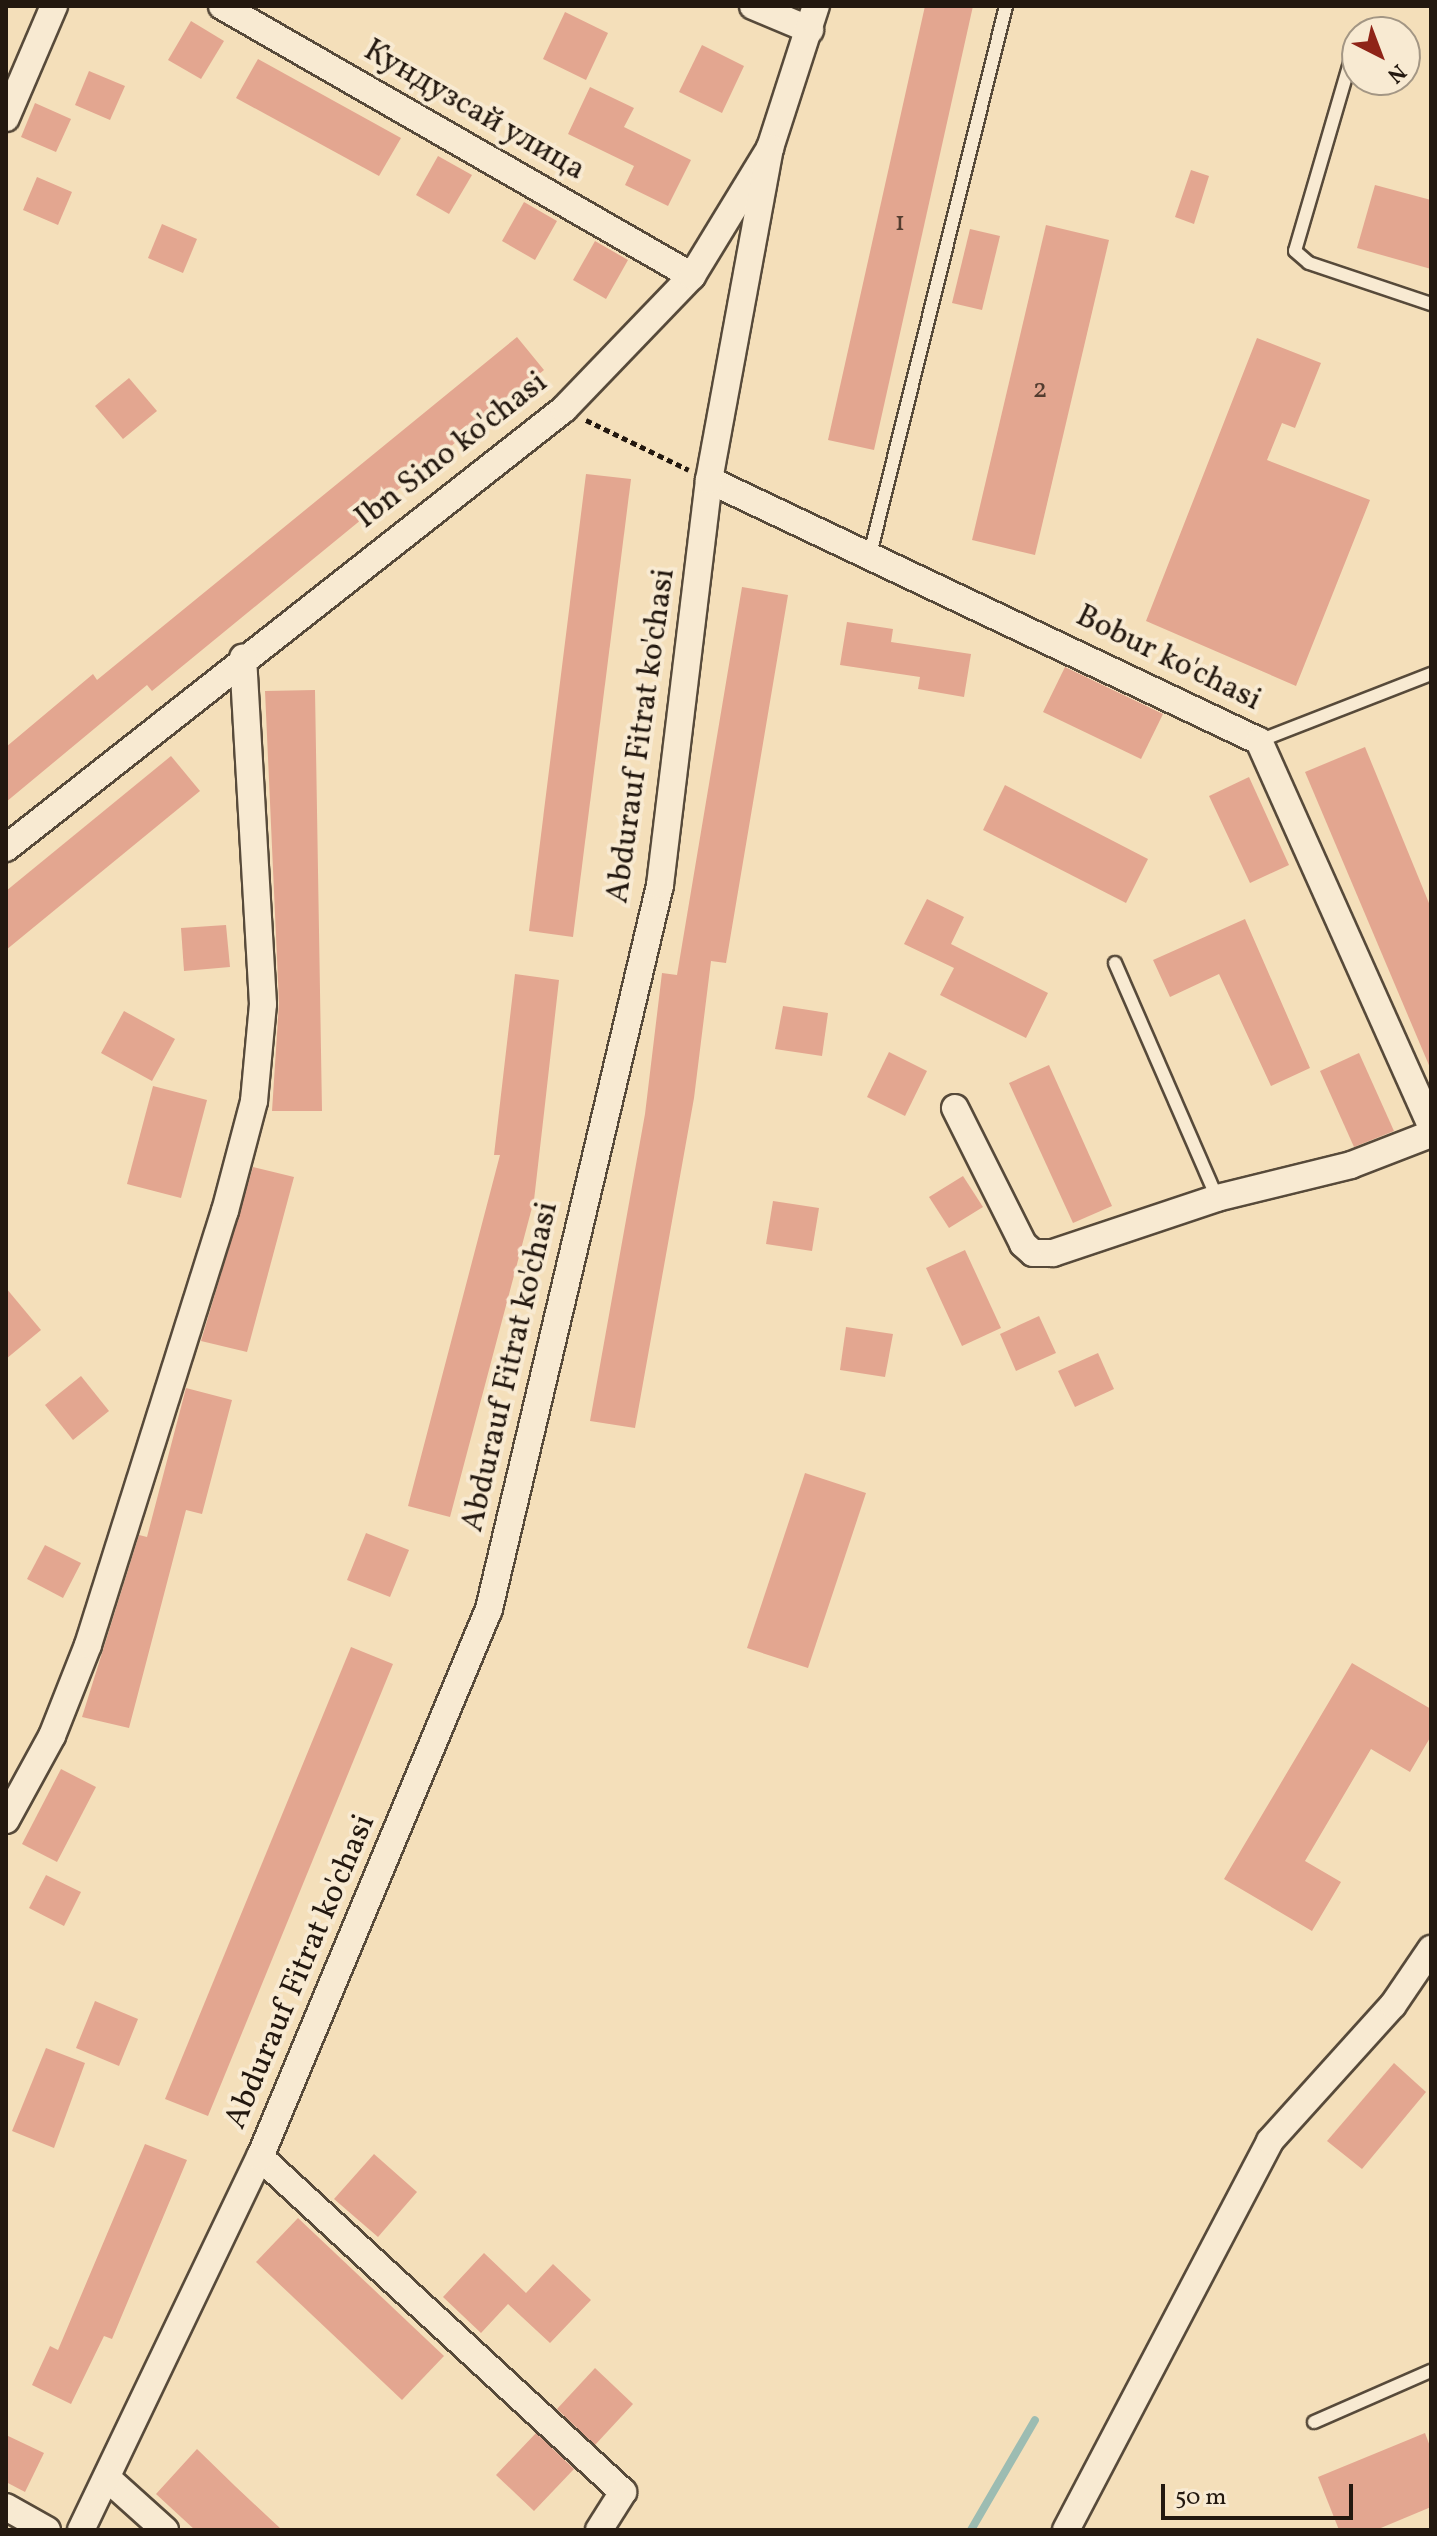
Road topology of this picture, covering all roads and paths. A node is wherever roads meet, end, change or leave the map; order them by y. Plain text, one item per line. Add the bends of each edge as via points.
1 (54, 6) edge
2 (222, 6) edge
3 (753, 6) edge
4 (1006, 6) edge
5 (813, 18) edge
6 (1341, 94) edge
7 (6, 118) edge
8 (770, 148) junction
9 (692, 276) junction
10 (1431, 304) edge
11 (564, 409) junction
12 (709, 480) junction
13 (870, 554) junction
14 (243, 658) junction
15 (1431, 674) edge
16 (1259, 741) junction
17 (6, 848) edge
18 (1115, 963) dead end
19 (955, 1108) dead end
20 (1431, 1125) edge
21 (1431, 1134) edge
22 (1217, 1198) junction
23 (6, 1820) edge
24 (1431, 1949) edge
25 (260, 2157) junction
26 (1431, 2371) edge
27 (1314, 2422) dead end
28 (107, 2478) junction
29 (6, 2507) edge
30 (47, 2530) edge
31 (81, 2530) edge
32 (165, 2530) edge
33 (599, 2530) edge
34 (1066, 2530) edge

1 - 7 street
2 - 9 street, Кундузсай улица
3 - 5 street
4 - 13 lane
5 - 8 street, Ibn Sino ko'chasi
6 - 10 lane via 1295,251 1309,263
8 - 9 street, Ibn Sino ko'chasi
8 - 12 street, Abdurauf Fitrat ko'chasi
9 - 11 street, Ibn Sino ko'chasi
11 - 12 path
11 - 14 street, Ibn Sino ko'chasi
12 - 13 street, Bobur ko'chasi
12 - 25 street, Abdurauf Fitrat ko'chasi via 660,885 489,1609
13 - 16 street, Bobur ko'chasi
14 - 17 street, Ibn Sino ko'chasi
14 - 23 street via 263,1004 254,1101 174,1377 88,1645 52,1736
15 - 16 lane
16 - 20 street, Bobur ko'chasi
18 - 22 lane
19 - 22 street via 1023,1244 1033,1253 1053,1253
21 - 22 street via 1351,1165
24 - 34 street via 1393,2005 1270,2141
25 - 28 street, Abdurauf Fitrat ko'chasi
25 - 33 street via 623,2492
26 - 27 lane
28 - 31 street, Abdurauf Fitrat ko'chasi
28 - 32 street
29 - 30 street

